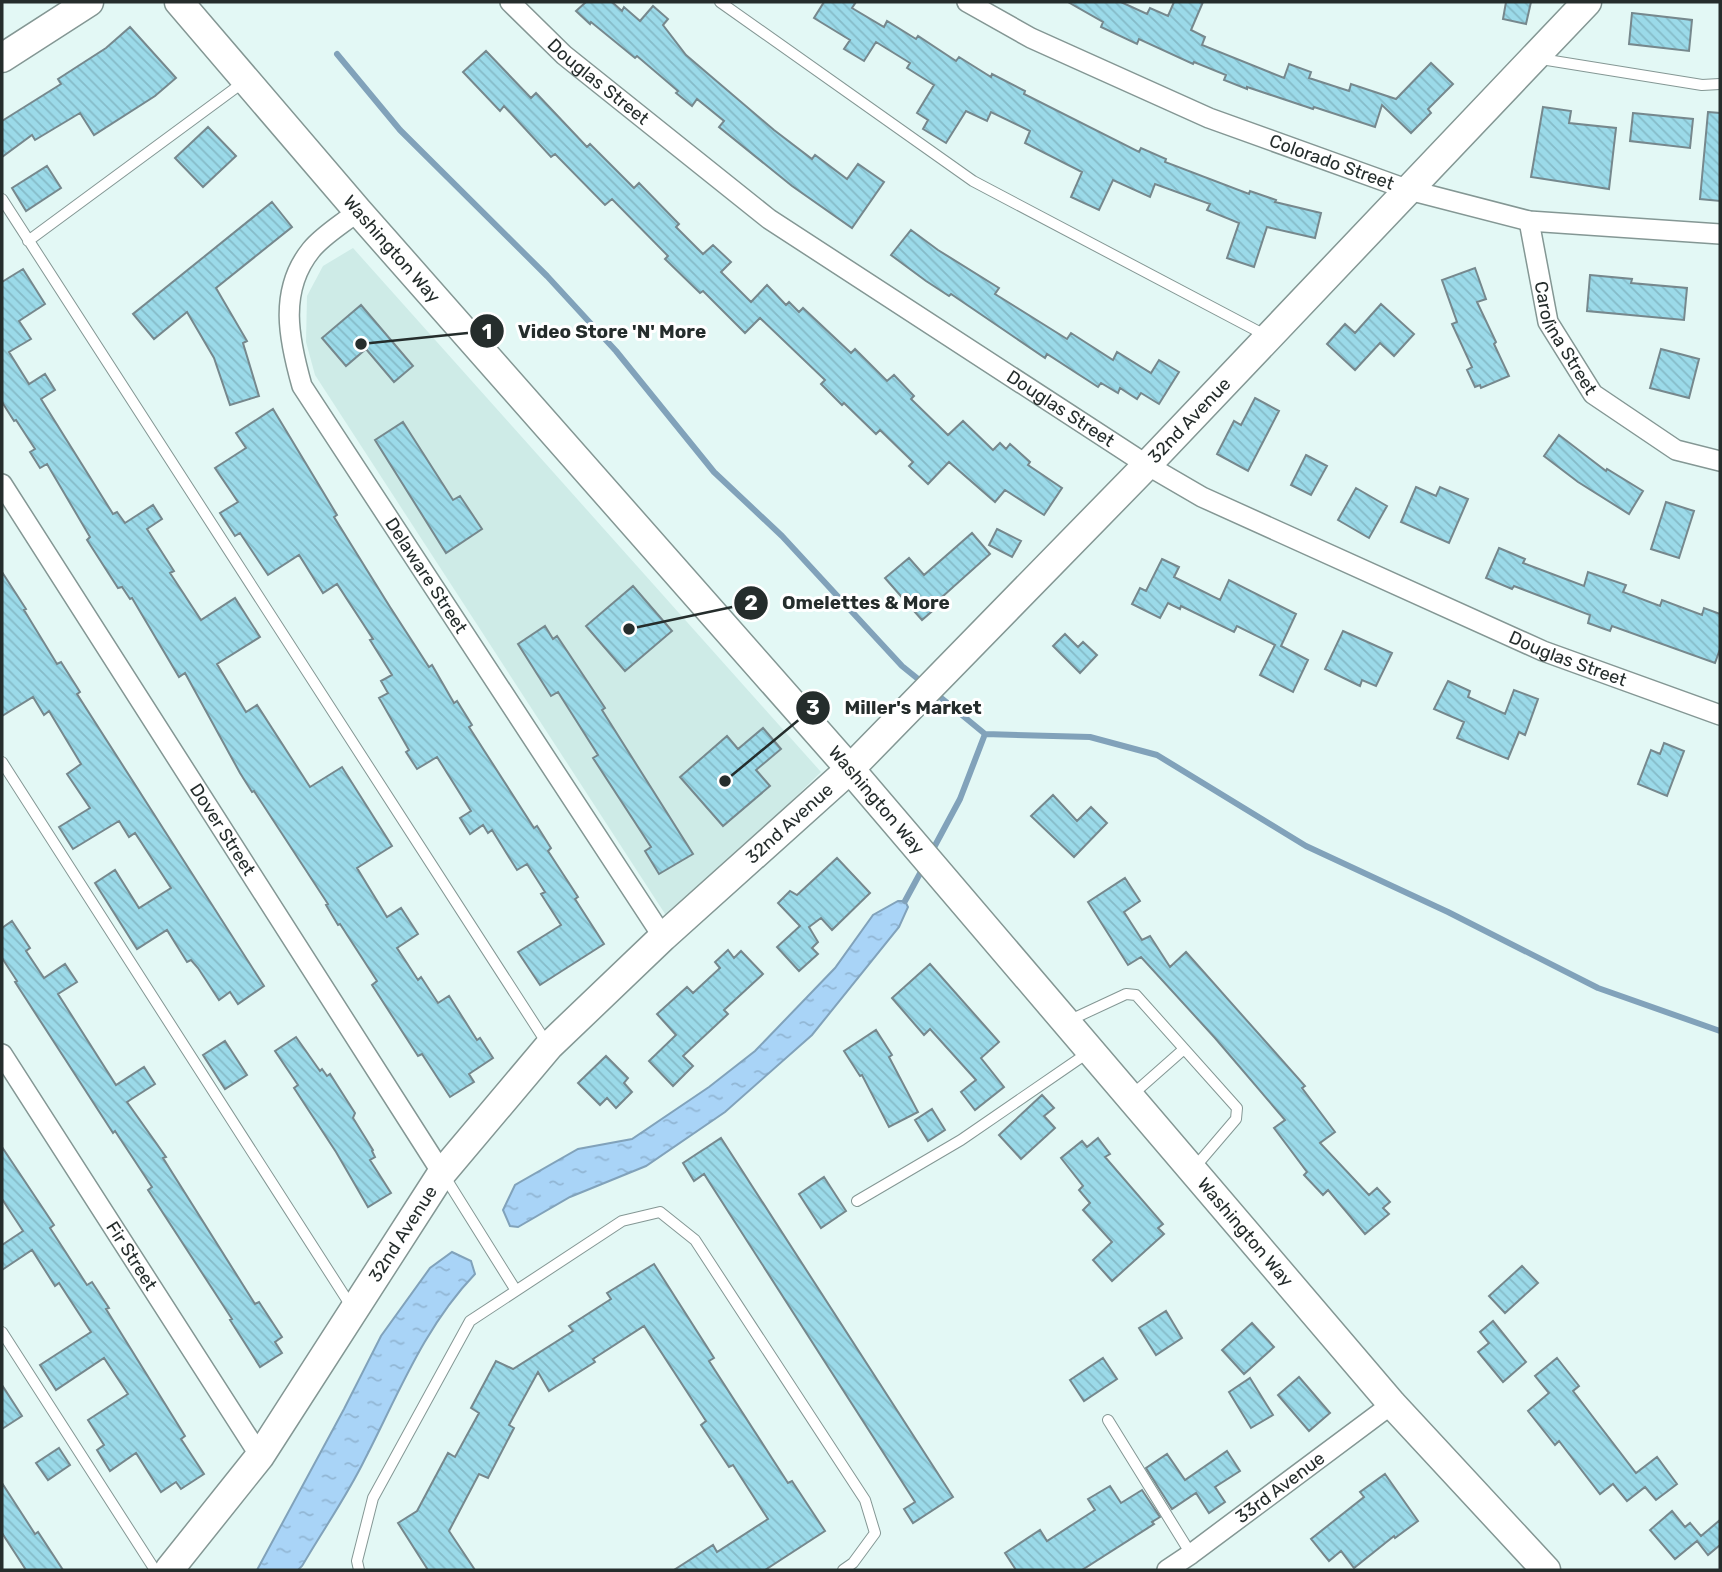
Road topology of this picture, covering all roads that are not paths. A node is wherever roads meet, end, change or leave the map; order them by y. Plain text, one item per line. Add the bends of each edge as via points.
1 (89, 2) edge
2 (179, 2) edge
3 (510, 2) edge
4 (720, 2) edge
5 (967, 2) edge
6 (1587, 2) edge
7 (2, 58) edge
8 (1533, 58) junction
9 (246, 80) junction
10 (1720, 85) edge
11 (1409, 190) junction
12 (2, 200) edge
13 (358, 211) junction
14 (1528, 221) junction
15 (1720, 234) edge
16 (28, 241) junction
17 (1269, 337) junction
18 (1720, 461) edge
19 (1147, 465) junction
20 (2, 484) edge
21 (1720, 715) edge
22 (2, 762) edge
23 (850, 769) junction
24 (663, 937) junction
25 (1066, 1022) junction
26 (549, 1046) junction
27 (1184, 1049) junction
28 (1090, 1051) junction
29 (2, 1054) edge
30 (1130, 1097) junction
31 (1192, 1170) junction
32 (442, 1173) junction
33 (857, 1201) dead end
34 (515, 1289) junction
35 (354, 1310) junction
36 (2, 1332) edge
37 (1392, 1404) junction
38 (1108, 1420) dead end
39 (260, 1456) junction
40 (1191, 1554) junction
41 (155, 1570) edge
42 (169, 1570) edge
43 (359, 1570) edge
44 (843, 1570) edge
45 (1167, 1570) edge
46 (1546, 1570) edge

1 - 7 street
2 - 9 street, Washington Way
3 - 19 street, Douglas Street via 564,55 769,219
4 - 17 lane via 973,181
5 - 11 street, Colorado Street via 1031,38 1209,118
6 - 8 street, 32nd Avenue
8 - 10 lane
8 - 11 street, 32nd Avenue
9 - 13 street, Washington Way
9 - 16 lane
11 - 14 street, Colorado Street
11 - 17 street, 32nd Avenue
12 - 16 lane
13 - 23 street, Washington Way
13 - 24 street, Delaware Street via 312,249 292,285 288,318 302,386
14 - 15 street, Colorado Street
14 - 18 street, Carolina Street via 1548,322 1593,394 1676,450
16 - 26 lane
17 - 19 street, 32nd Avenue
19 - 21 street, Douglas Street via 1202,497 1543,651
19 - 23 street, 32nd Avenue
20 - 32 street, Dover Street
22 - 35 lane
23 - 24 street, 32nd Avenue
23 - 25 street, Washington Way
24 - 26 street, 32nd Avenue
25 - 27 lane via 1126,994 1136,995
25 - 28 street, Washington Way
26 - 32 street, 32nd Avenue
27 - 30 lane
27 - 31 lane via 1237,1108 1236,1119
28 - 30 street, Washington Way
28 - 33 lane via 961,1140
29 - 39 street, Fir Street
30 - 31 street, Washington Way
31 - 37 street, Washington Way
32 - 34 lane
32 - 35 street, 32nd Avenue
34 - 43 lane via 470,1321 373,1498 357,1561
34 - 44 lane via 622,1221 660,1212 695,1240 865,1500 875,1533
35 - 39 street, 32nd Avenue
36 - 41 lane
37 - 40 street, 33rd Avenue
37 - 46 street, Washington Way
38 - 40 lane
39 - 42 street, 32nd Avenue
40 - 45 street, 33rd Avenue

